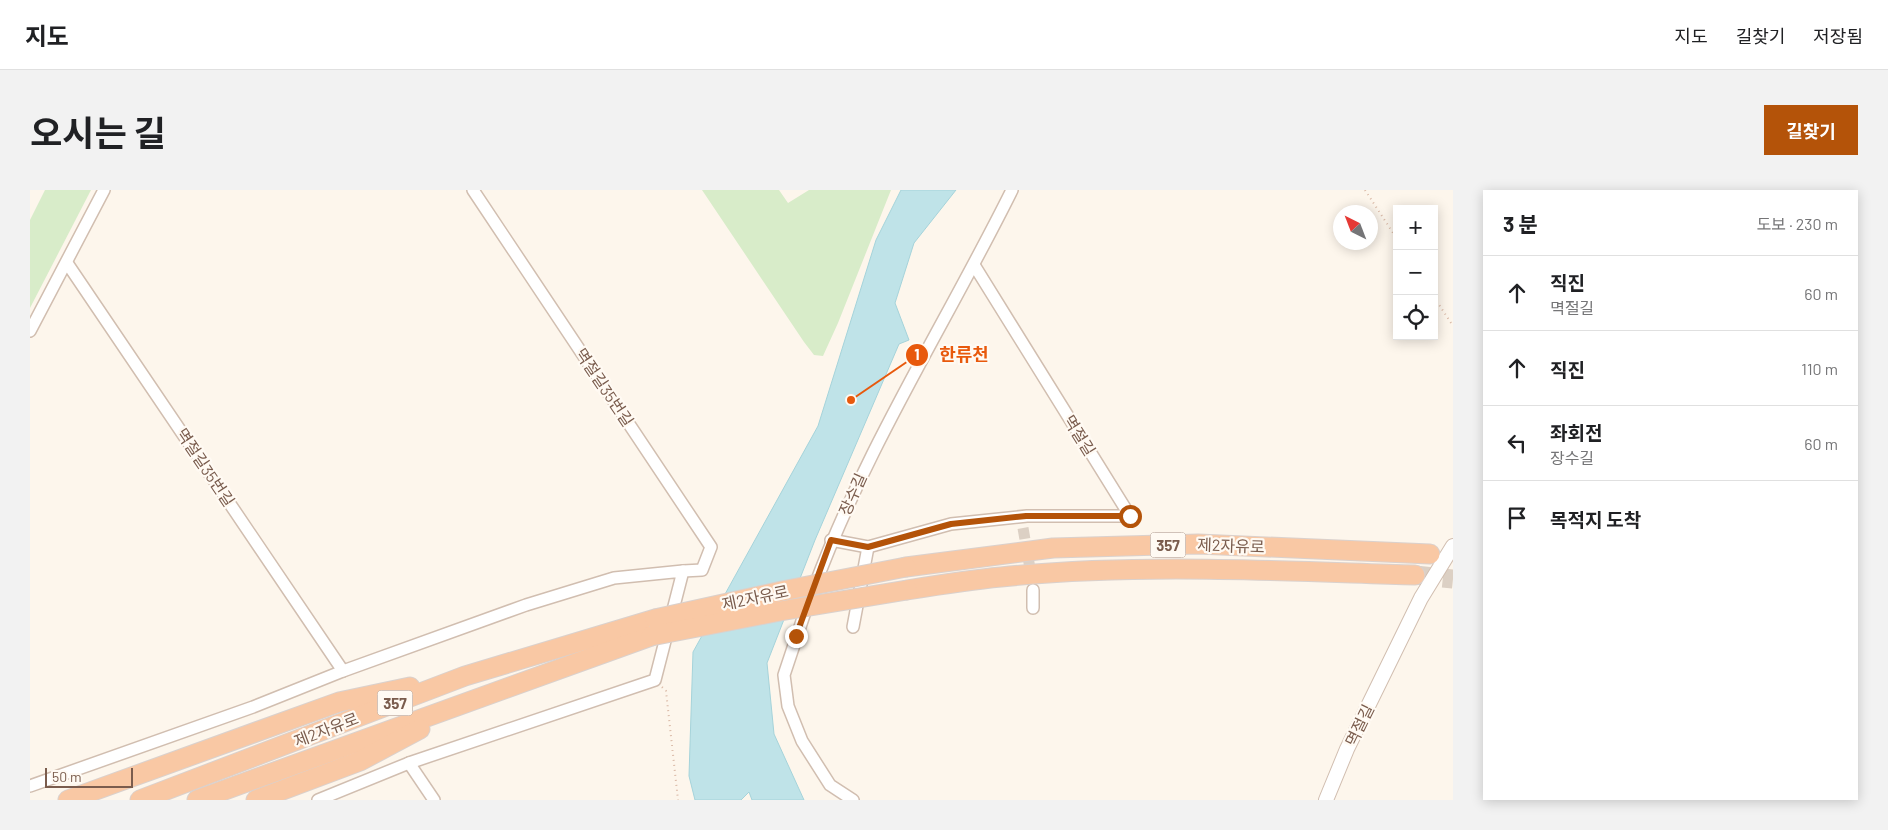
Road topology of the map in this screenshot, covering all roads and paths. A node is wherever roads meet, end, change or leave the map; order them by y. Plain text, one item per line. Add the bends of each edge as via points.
1 (104, 190) edge
2 (474, 190) edge
3 (1012, 190) edge
4 (1365, 190) edge
5 (1393, 233) edge
6 (67, 263) junction
7 (974, 265) junction
8 (1438, 303) edge
9 (1453, 326) edge
10 (30, 331) edge
11 (1026, 516) junction
12 (1023, 528) tunnel mouth
13 (831, 540) junction
14 (1453, 546) edge
15 (868, 547) junction
16 (1430, 554) dead end
17 (683, 571) junction
18 (1415, 575) tunnel mouth
19 (1033, 590) tunnel mouth
20 (1033, 608) dead end
21 (854, 627) dead end
22 (653, 628) junction
23 (343, 670) junction
24 (465, 676) junction
25 (655, 680) junction
26 (479, 698) junction
27 (409, 762) junction
28 (30, 786) edge
29 (68, 800) edge
30 (140, 800) edge
31 (197, 800) edge
32 (256, 800) edge
33 (318, 800) edge
34 (434, 800) edge
35 (678, 800) edge
36 (853, 800) edge
37 (1326, 800) edge

1 - 6 street
2 - 17 street, 멱절길35번길 via 711,547 702,570
3 - 7 street, 장수길
4 - 5 path
6 - 10 street
6 - 23 street, 멱절길35번길
7 - 11 street, 멱절길 via 1130,516
7 - 13 street, 장수길 via 865,466
8 - 9 path
11 - 12 street
11 - 15 street via 951,524
13 - 15 street
13 - 36 street, 장수길 via 784,675 788,706 802,741 830,785
14 - 37 street, 멱절길 via 1421,598 1347,749
15 - 21 street
16 - 22 highway, 제2자유로 / 357, bridge via 1198,544 1053,548 906,567 782,591
17 - 23 street via 614,578 526,605
17 - 25 street
18 - 22 highway, 제2자유로 / 357, bridge via 1221,570 1001,576
19 - 20 street
22 - 24 highway, 제2자유로 / 357
22 - 26 highway
23 - 28 street via 253,707
24 - 29 highway via 339,702
24 - 30 highway, 제2자유로 / 357
25 - 27 street
25 - 35 path via 666,691
26 - 31 highway
26 - 32 highway via 360,761
27 - 33 street
27 - 34 street

